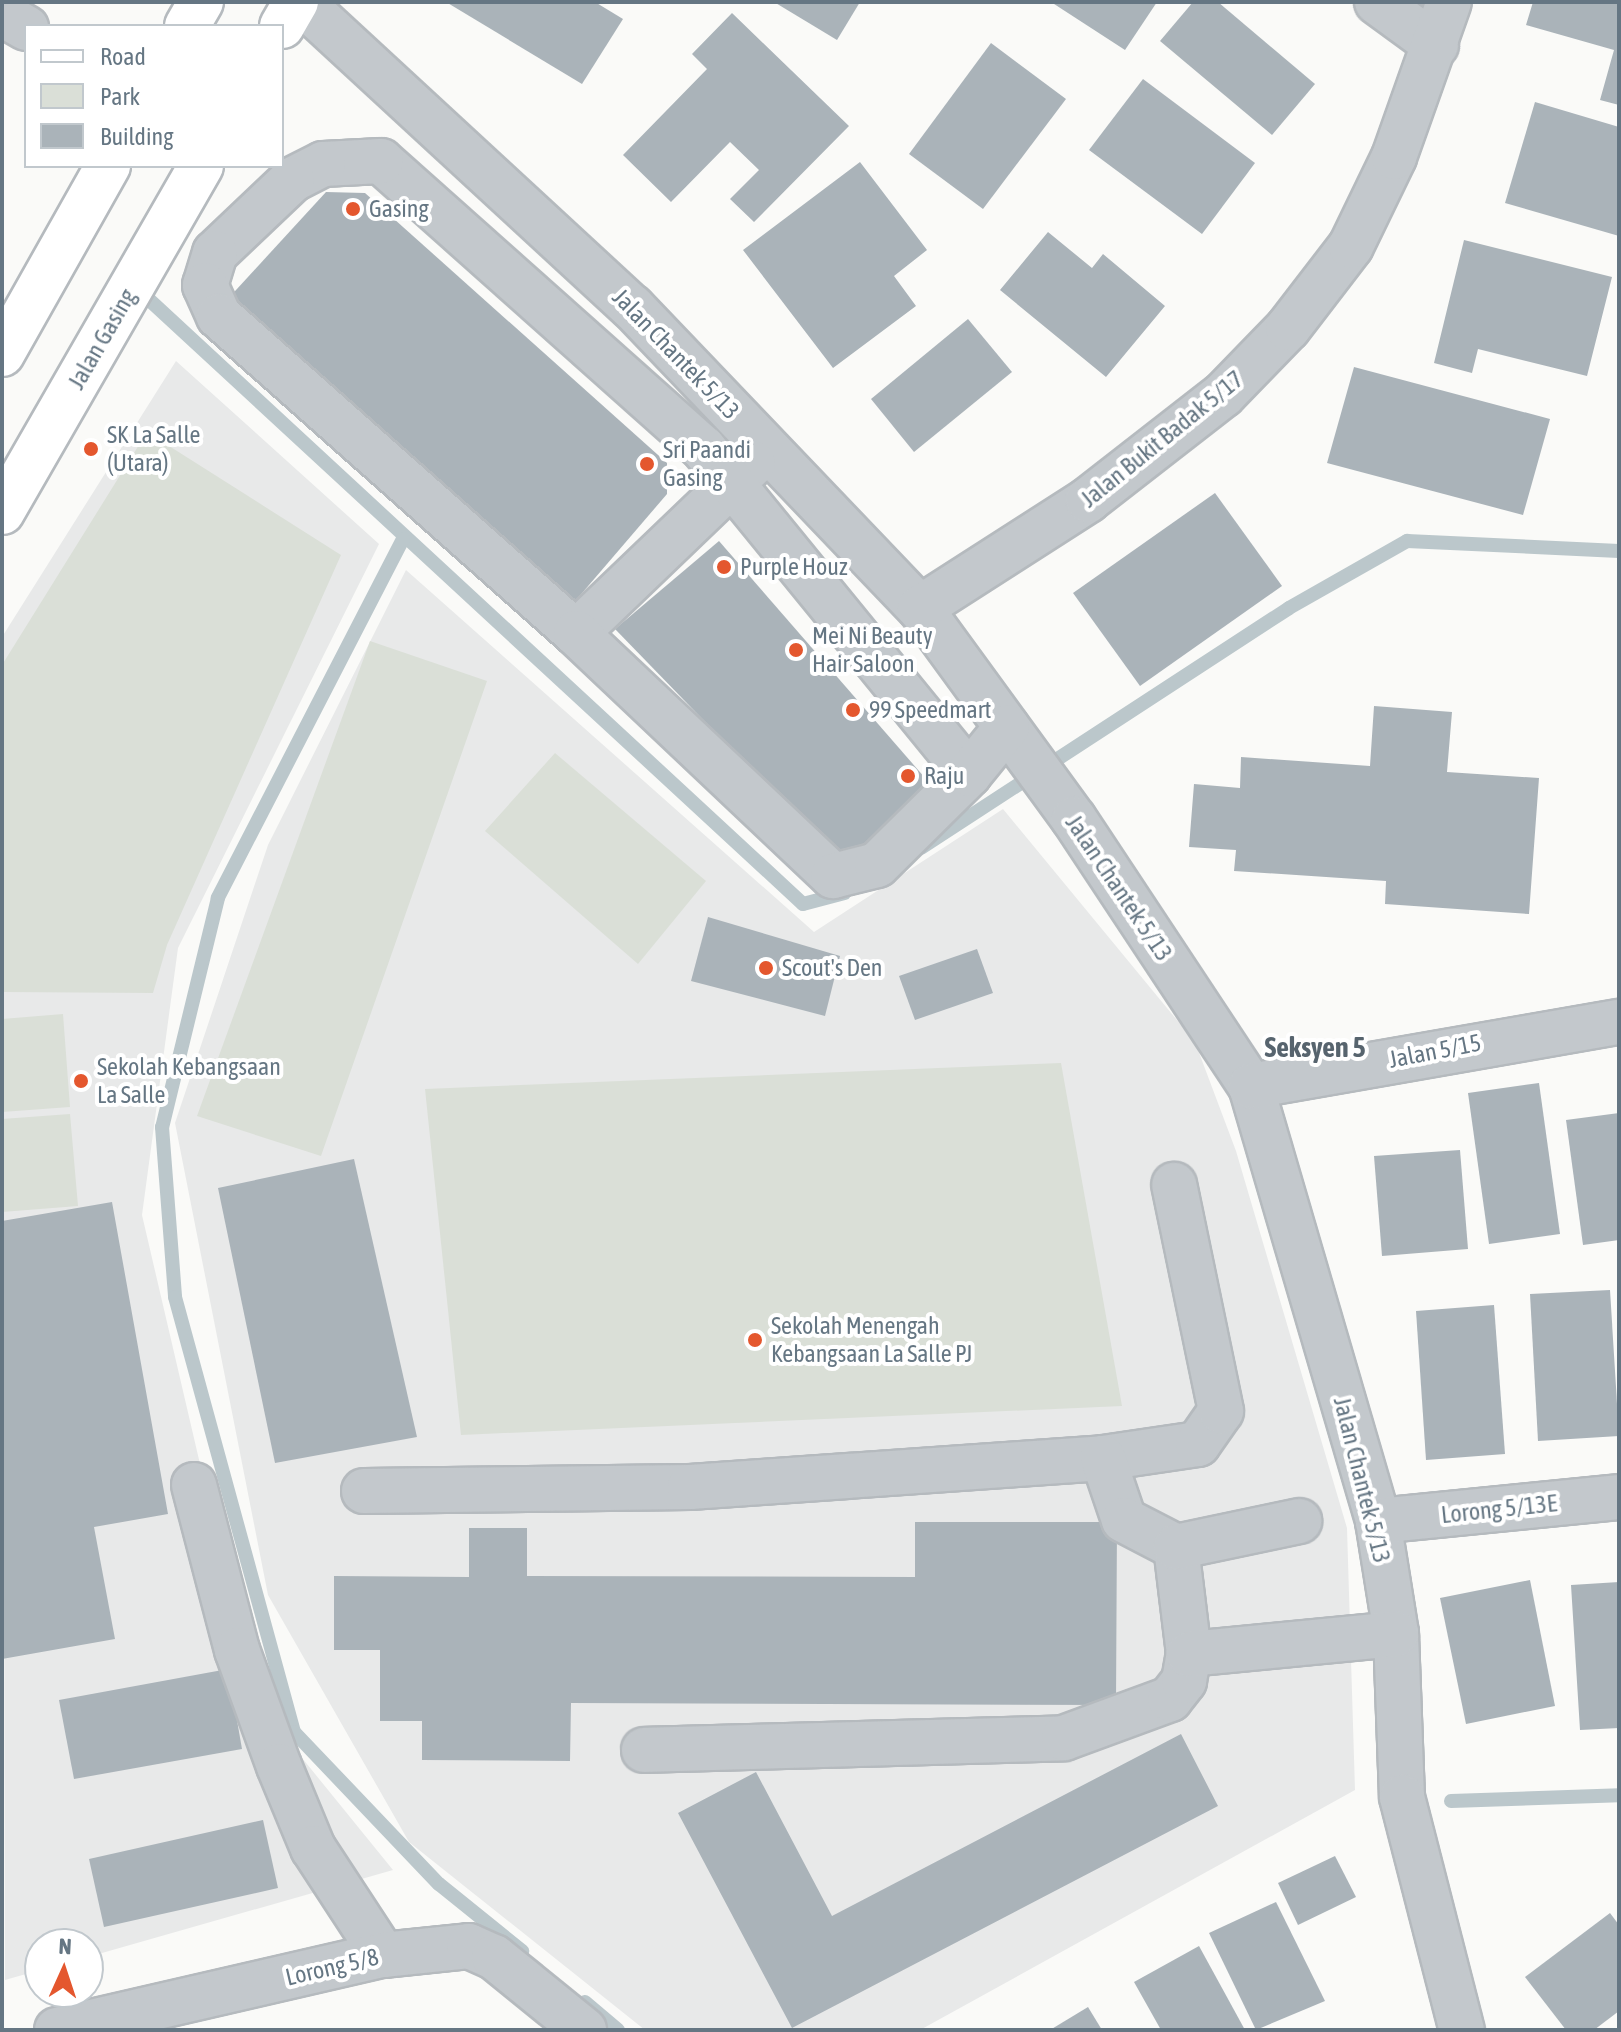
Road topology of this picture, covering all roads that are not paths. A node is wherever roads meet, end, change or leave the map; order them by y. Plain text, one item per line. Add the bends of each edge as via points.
1 (201, 2) edge
2 (299, 2) edge
3 (1377, 2) edge
4 (1449, 2) edge
5 (2, 14) edge
6 (188, 24) edge
7 (283, 24) edge
8 (24, 27) edge
9 (1436, 45) junction
10 (427, 118) junction
11 (381, 161) junction
12 (107, 168) edge
13 (194, 180) edge
14 (236, 230) junction
15 (2, 354) edge
16 (770, 450) junction
17 (730, 480) junction
18 (2, 512) edge
19 (920, 608) junction
20 (576, 633) junction
21 (1007, 727) junction
22 (969, 774) junction
23 (1619, 1022) edge
24 (1251, 1086) junction
25 (1174, 1185) dead end
26 (1103, 1458) junction
27 (194, 1485) dead end
28 (364, 1491) dead end
29 (1619, 1497) edge
30 (1299, 1521) dead end
31 (1378, 1521) junction
32 (1176, 1547) junction
33 (1396, 1634) junction
34 (1189, 1654) junction
35 (644, 1750) dead end
36 (383, 1955) junction
37 (1455, 2028) edge
38 (57, 2030) edge
39 (584, 2030) edge

1 - 6 main road
2 - 7 main road
2 - 10 street, Jalan Chantek 5/13
3 - 9 street
4 - 9 street, Jalan Bukit Badak 5/17
5 - 8 street
9 - 19 street, Jalan Bukit Badak 5/17 via 1351,246 1288,328 1223,395 1088,500
10 - 11 street
10 - 16 street, Jalan Chantek 5/13 via 632,307
11 - 14 street via 323,164
11 - 17 street via 566,320
12 - 15 main road
13 - 14 street
13 - 18 main road, Jalan Gasing
14 - 20 street via 207,268 205,285 219,316
16 - 17 street
16 - 19 street, Jalan Chantek 5/13
17 - 20 street
17 - 22 street
19 - 21 street, Jalan Chantek 5/13
20 - 22 street via 833,876 877,865
21 - 22 street
21 - 24 street, Jalan Chantek 5/13
23 - 24 street, Jalan 5/15
24 - 31 street, Jalan Chantek 5/13
25 - 26 street via 1221,1411 1198,1444
26 - 28 street via 690,1487
26 - 32 street via 1124,1520
27 - 36 street via 237,1650 279,1766 313,1848
29 - 31 street, Lorong 5/13E
30 - 32 street
31 - 33 street, Jalan Chantek 5/13
32 - 34 street
33 - 34 street
33 - 37 street, Jalan Chantek 5/13 via 1402,1797
34 - 35 street via 1184,1681 1170,1699 1064,1738
36 - 38 street, Lorong 5/8
36 - 39 street, Lorong 5/8 via 482,1950

